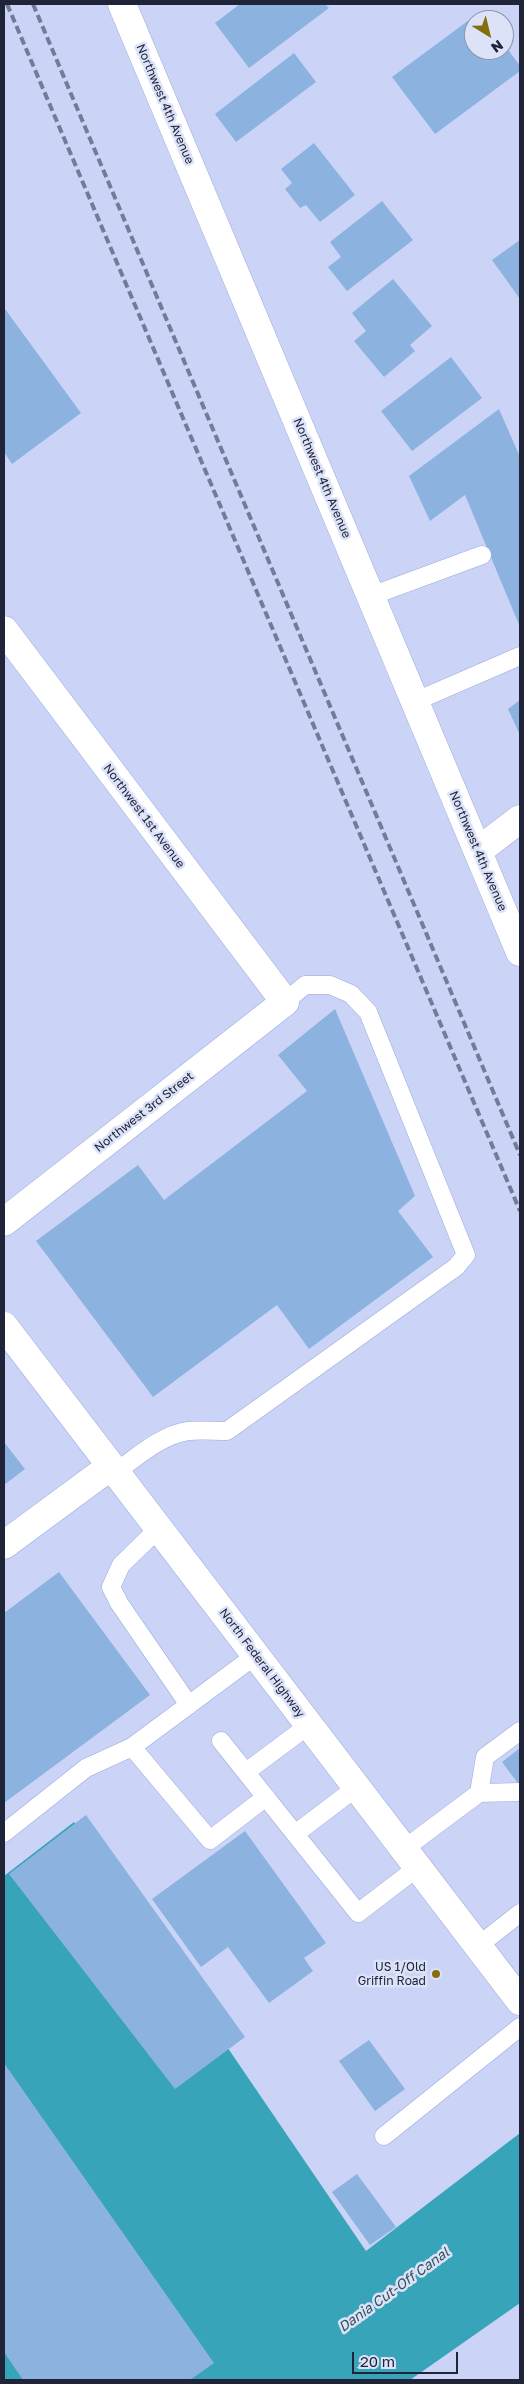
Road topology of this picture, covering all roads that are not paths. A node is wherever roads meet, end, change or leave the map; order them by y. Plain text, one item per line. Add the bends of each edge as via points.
1 (122, 4) edge
2 (482, 555) dead end
3 (371, 596) junction
4 (4, 630) edge
5 (520, 656) edge
6 (416, 700) junction
7 (520, 820) edge
8 (478, 851) junction
9 (520, 952) edge
10 (285, 1002) junction
11 (4, 1222) edge
12 (4, 1326) edge
13 (113, 1469) junction
14 (159, 1528) junction
15 (4, 1545) edge
16 (256, 1655) junction
17 (189, 1705) junction
18 (309, 1725) junction
19 (520, 1731) edge
20 (221, 1741) dead end
21 (132, 1747) junction
22 (246, 1772) junction
23 (357, 1787) junction
24 (520, 1792) edge
25 (479, 1793) junction
26 (266, 1797) junction
27 (4, 1834) edge
28 (295, 1834) junction
29 (411, 1858) junction
30 (520, 1913) edge
31 (478, 1946) junction
32 (520, 2001) edge
33 (520, 2027) edge
34 (384, 2136) dead end

1 - 3 street, Northwest 4th Avenue
2 - 3 lane
3 - 6 street, Northwest 4th Avenue
4 - 10 street, Northwest 1st Avenue
5 - 6 lane
6 - 8 street, Northwest 4th Avenue
7 - 8 street
8 - 9 street, Northwest 4th Avenue
10 - 11 street, Northwest 3rd Street
10 - 13 lane via 305,985 330,985 351,994 368,1012 466,1255 456,1267 227,1431 187,1431 160,1441
12 - 13 street, North Federal Highway
13 - 14 street, North Federal Highway
13 - 15 street
14 - 16 street, North Federal Highway
14 - 17 lane via 121,1565 111,1586 119,1604
16 - 17 lane
16 - 18 street, North Federal Highway
17 - 21 lane
18 - 22 lane
18 - 23 street, North Federal Highway
19 - 25 lane via 485,1758
20 - 22 lane
21 - 26 lane via 210,1840
21 - 27 lane via 86,1768
22 - 26 lane
23 - 28 lane
23 - 29 street, North Federal Highway
24 - 25 lane
25 - 29 lane
26 - 28 lane
28 - 29 lane via 358,1914
29 - 31 street, North Federal Highway
30 - 31 lane
31 - 32 street, North Federal Highway
33 - 34 lane

